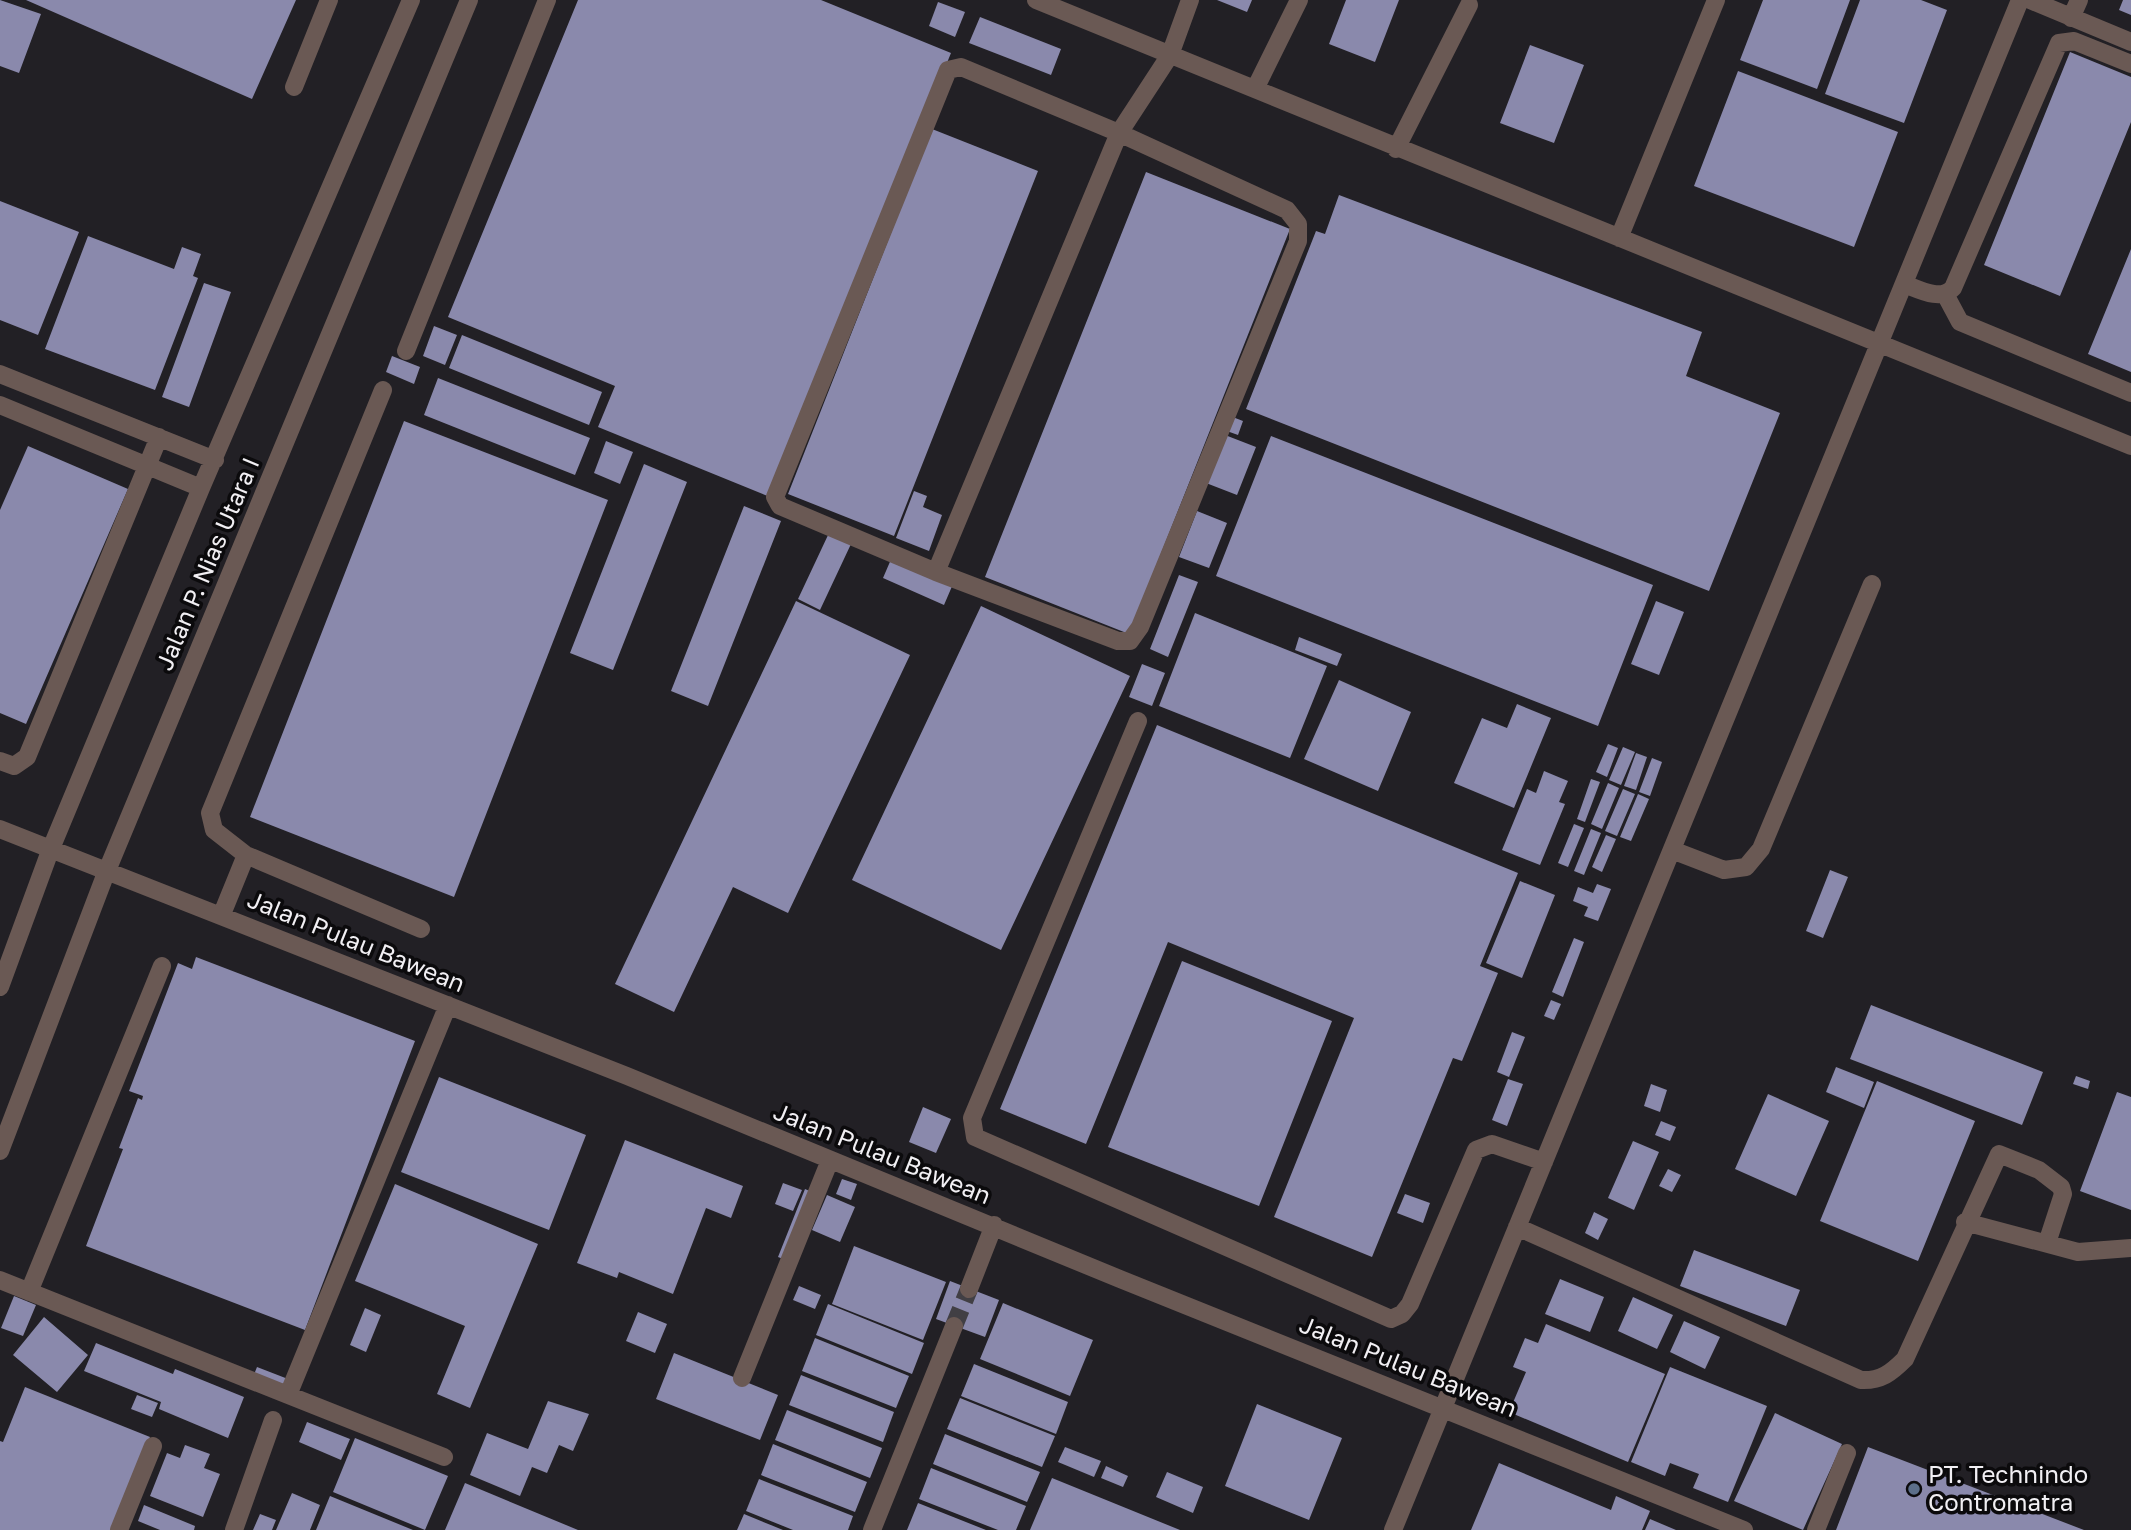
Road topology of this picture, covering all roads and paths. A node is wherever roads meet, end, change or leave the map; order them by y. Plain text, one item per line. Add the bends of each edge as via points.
1 (329, 0) edge
2 (411, 0) edge
3 (470, 0) edge
4 (547, 0) edge
5 (1036, 0) edge
6 (1190, 0) edge
7 (1299, 0) edge
8 (1716, 0) edge
9 (2020, 0) edge
10 (2030, 0) edge
11 (2078, 0) edge
12 (1469, 5) dead end
13 (2071, 18) junction
14 (2131, 42) edge
15 (1170, 55) junction
16 (2131, 64) edge
17 (293, 87) dead end
18 (1255, 89) junction
19 (1119, 133) junction
20 (1396, 149) junction
21 (1619, 238) junction
22 (1904, 284) junction
23 (1945, 295) junction
24 (1879, 343) junction
25 (406, 351) dead end
26 (0, 374) edge
27 (383, 390) dead end
28 (2131, 393) edge
29 (0, 405) edge
30 (159, 437) junction
31 (2131, 446) edge
32 (215, 460) junction
33 (148, 465) junction
34 (201, 488) junction
35 (936, 572) junction
36 (1872, 584) dead end
37 (1138, 721) dead end
38 (0, 761) edge
39 (0, 829) edge
40 (1672, 850) junction
41 (50, 851) junction
42 (246, 855) junction
43 (106, 873) junction
44 (222, 914) junction
45 (421, 929) dead end
46 (162, 966) dead end
47 (0, 987) edge
48 (448, 1004) junction
49 (0, 1151) edge
50 (830, 1160) junction
51 (1544, 1162) junction
52 (1965, 1222) junction
53 (994, 1225) junction
54 (1517, 1227) junction
55 (2046, 1244) junction
56 (2131, 1248) edge
57 (0, 1280) edge
58 (969, 1289) tunnel mouth
59 (29, 1292) junction
60 (954, 1326) tunnel mouth
61 (742, 1378) dead end
62 (288, 1395) junction
63 (1444, 1407) junction
64 (273, 1420) dead end
65 (153, 1446) dead end
66 (1847, 1453) dead end
67 (444, 1457) dead end
68 (119, 1530) edge
69 (234, 1530) edge
70 (872, 1530) edge
71 (1393, 1530) edge
72 (1744, 1530) edge
73 (1816, 1530) edge

1 - 17 street
2 - 32 street, Jalan P. Nias Utara I
3 - 43 street, Jalan P. Nias Utara I
4 - 25 street
5 - 15 street
6 - 15 street
7 - 18 street
8 - 21 street
9 - 22 street
10 - 13 street
11 - 13 street
12 - 20 street
13 - 14 street
15 - 18 street
15 - 19 street
16 - 23 street via 2074,41 2064,40 2054,48 1953,288
18 - 20 street
19 - 35 street
19 - 35 street via 976,71 953,66 948,71 775,500
19 - 35 street via 1287,210 1300,233 1140,627 1130,641 1118,641
20 - 21 street
21 - 24 street
22 - 23 street
22 - 24 street
23 - 28 street via 1960,321
24 - 31 street
24 - 40 street
26 - 30 street
27 - 42 street via 210,813 214,830
29 - 33 street
30 - 32 street
30 - 33 street
32 - 34 street, Jalan P. Nias Utara I
33 - 34 street
33 - 38 street via 27,757 14,766
34 - 41 street, Jalan P. Nias Utara I
36 - 40 street via 1761,849 1745,867 1724,870
37 - 51 street via 972,1118 975,1137 1391,1319 1410,1304 1476,1150 1492,1144
39 - 41 street, Jalan Pulau Bawean
40 - 51 street
41 - 43 street, Jalan Pulau Bawean
41 - 47 street, Jalan P. Nias Utara I
42 - 44 street
42 - 45 street
43 - 44 street, Jalan Pulau Bawean
43 - 49 street, Jalan P. Nias Utara I
44 - 48 street, Jalan Pulau Bawean
46 - 59 street
48 - 50 street, Jalan Pulau Bawean
48 - 62 street
50 - 53 street, Jalan Pulau Bawean
50 - 61 street
51 - 54 street
52 - 54 street via 1905,1359 1889,1375 1873,1380 1861,1380
52 - 55 street
52 - 55 street via 2001,1153 2039,1170 2062,1187
53 - 58 street
53 - 63 street, Jalan Pulau Bawean
54 - 63 street
55 - 56 street via 2078,1252
57 - 59 street
59 - 62 street
60 - 70 street
62 - 67 street
63 - 71 street
63 - 72 street, Jalan Pulau Bawean
64 - 69 street
65 - 68 street
66 - 73 street

